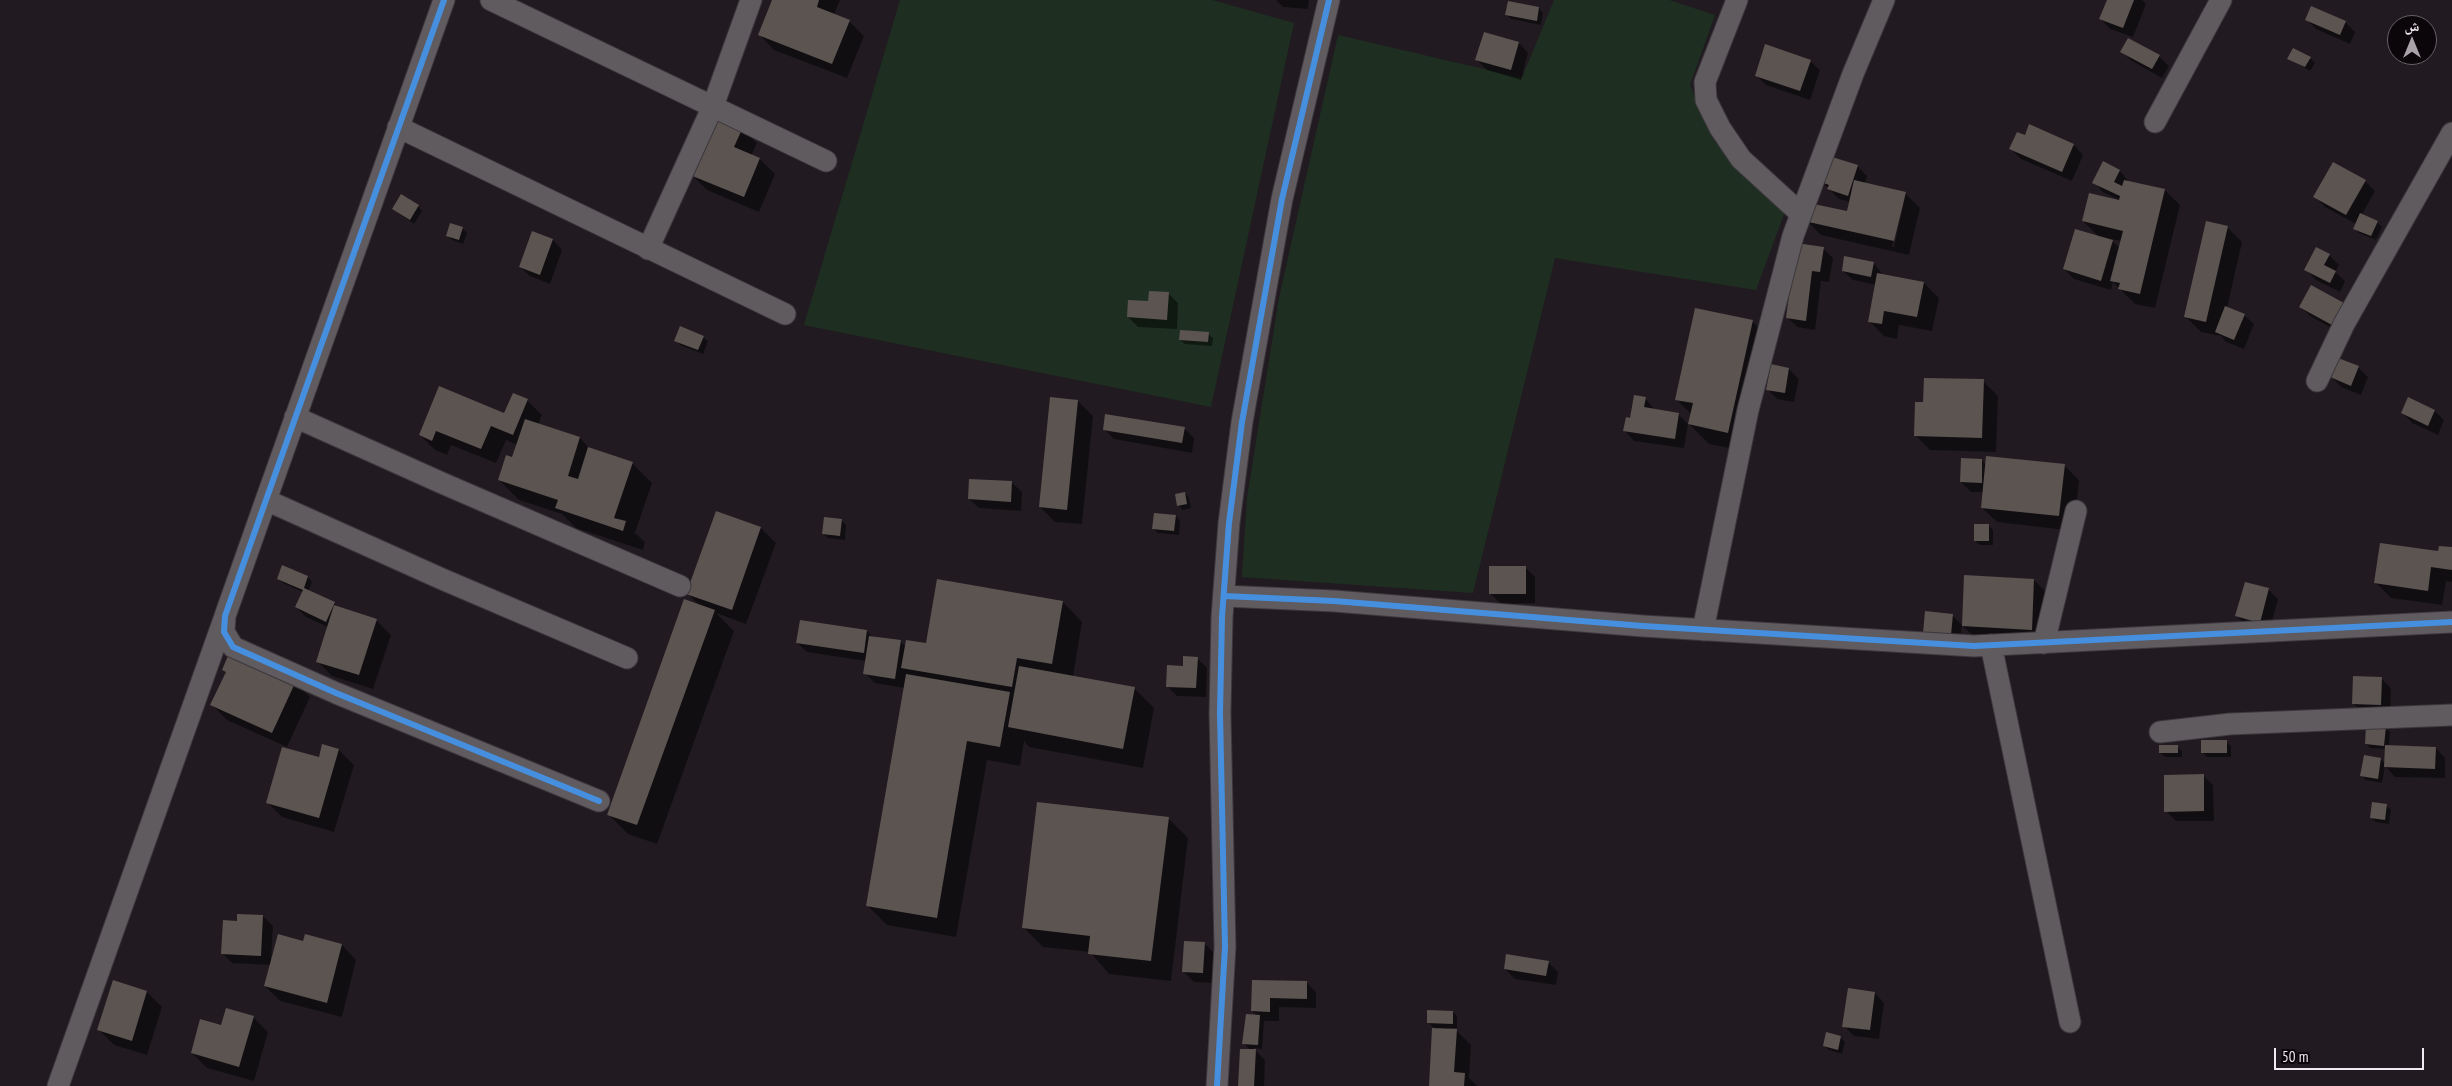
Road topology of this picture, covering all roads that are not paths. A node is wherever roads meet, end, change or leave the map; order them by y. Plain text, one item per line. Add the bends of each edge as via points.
1 (444, 0) edge
2 (491, 0) edge
3 (751, 0) edge
4 (1330, 0) edge
5 (1737, 0) edge
6 (1884, 0) edge
7 (2221, 0) edge
8 (713, 106) junction
9 (2156, 122) dead end
10 (398, 127) junction
11 (2452, 133) edge
12 (826, 161) dead end
13 (1801, 214) junction
14 (648, 249) junction
15 (784, 314) dead end
16 (2318, 381) dead end
17 (295, 417) junction
18 (266, 500) junction
19 (2076, 511) dead end
20 (680, 586) dead end
21 (1224, 596) junction
22 (225, 616) junction
23 (2452, 622) edge
24 (1703, 630) junction
25 (2044, 643) junction
26 (1991, 645) junction
27 (627, 658) dead end
28 (2452, 714) edge
29 (2160, 732) dead end
30 (599, 801) dead end
31 (2070, 1022) dead end
32 (58, 1086) edge
33 (1217, 1086) edge

1 - 10 street
2 - 8 street
3 - 8 street
4 - 21 street via 1282,200 1242,422 1229,523
5 - 13 street via 1705,82 1706,100 1741,159
6 - 13 street
7 - 9 street
8 - 12 street
8 - 14 street
10 - 14 street
10 - 17 street
11 - 16 street via 2344,324
13 - 24 street via 1748,410
14 - 15 street
17 - 18 street
17 - 20 street
18 - 22 street
18 - 27 street
19 - 25 street
21 - 24 street via 1334,601
21 - 33 street via 1220,713 1225,947
22 - 30 street via 224,632 233,647
22 - 32 street
23 - 25 street
24 - 26 street
25 - 26 street
26 - 31 street
28 - 29 street via 2230,724

